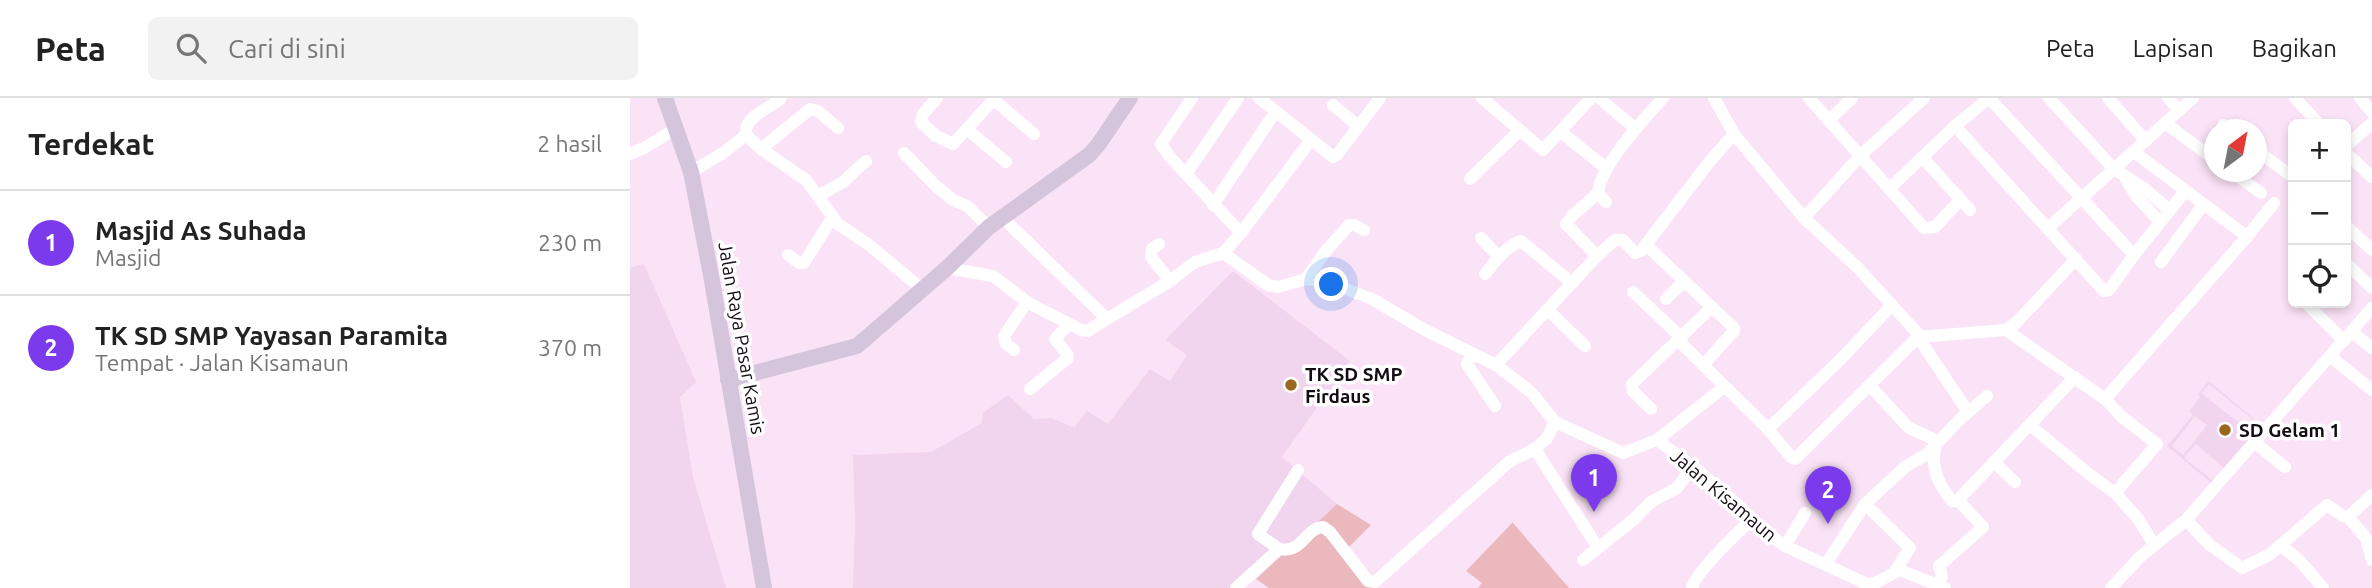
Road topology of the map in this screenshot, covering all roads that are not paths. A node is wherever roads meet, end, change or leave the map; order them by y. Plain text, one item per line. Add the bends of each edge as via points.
1 (665, 98) edge
2 (781, 98) edge
3 (937, 98) edge
4 (1130, 98) edge
5 (1192, 98) edge
6 (1238, 98) edge
7 (1259, 98) edge
8 (1380, 98) edge
9 (1482, 98) edge
10 (1591, 98) edge
11 (1599, 98) edge
12 (1663, 98) edge
13 (1714, 98) edge
14 (1809, 98) edge
15 (1853, 98) edge
16 (1924, 98) edge
17 (1989, 98) edge
18 (2049, 98) edge
19 (2108, 98) edge
20 (2168, 98) edge
21 (2193, 98) edge
22 (2295, 98) edge
23 (2360, 98) edge
24 (994, 99) edge
25 (1333, 105) dead end
26 (2179, 110) junction
27 (1276, 111) junction
28 (2372, 112) edge
29 (2314, 119) edge
30 (1829, 120) junction
31 (2165, 123) junction
32 (2372, 123) edge
33 (1358, 126) junction
34 (1955, 126) junction
35 (677, 128) junction
36 (838, 128) dead end
37 (1636, 129) junction
38 (968, 130) junction
39 (1519, 131) junction
40 (1561, 132) junction
41 (1034, 134) dead end
42 (1734, 134) junction
43 (746, 135) junction
44 (1311, 139) junction
45 (2146, 141) junction
46 (2351, 142) edge
47 (761, 149) junction
48 (2134, 152) junction
49 (2204, 152) edge
50 (630, 153) edge
51 (904, 153) dead end
52 (1861, 155) junction
53 (1923, 158) junction
54 (2267, 158) edge
55 (2351, 158) edge
56 (866, 161) dead end
57 (1006, 162) dead end
58 (1607, 169) junction
59 (2114, 169) junction
60 (691, 172) junction
61 (2288, 173) edge
62 (1186, 174) junction
63 (2372, 177) edge
64 (2125, 178) junction
65 (1469, 179) dead end
66 (2246, 182) edge
67 (1890, 188) junction
68 (2261, 193) dead end
69 (2183, 194) dead end
70 (818, 196) junction
71 (2082, 198) junction
72 (1960, 200) junction
73 (2274, 202) dead end
74 (1213, 205) junction
75 (2203, 205) junction
76 (1970, 210) dead end
77 (2169, 210) junction
78 (832, 218) junction
79 (1804, 218) junction
80 (996, 222) junction
81 (2161, 222) junction
82 (2048, 229) junction
83 (1364, 230) dead end
84 (2351, 231) edge
85 (1241, 233) junction
86 (1481, 238) dead end
87 (2246, 238) junction
88 (1159, 244) dead end
89 (1646, 245) junction
90 (2372, 250) edge
91 (1223, 253) junction
92 (788, 255) dead end
93 (2134, 255) junction
94 (1597, 256) junction
95 (1499, 257) junction
96 (2076, 259) junction
97 (2161, 262) dead end
98 (947, 268) junction
99 (2351, 268) edge
100 (1485, 274) dead end
101 (1306, 279) junction
102 (1170, 281) junction
103 (1684, 281) junction
104 (1572, 283) junction
105 (2372, 288) edge
106 (922, 289) junction
107 (1633, 292) dead end
108 (1666, 299) dead end
109 (1027, 302) junction
110 (1892, 305) junction
111 (1712, 307) junction
112 (2311, 308) edge
113 (2372, 308) edge
114 (1548, 310) junction
115 (1107, 319) junction
116 (1069, 324) junction
117 (2006, 330) junction
118 (1919, 337) junction
119 (2348, 337) junction
120 (1680, 339) junction
121 (1585, 346) dead end
122 (2372, 348) edge
123 (1014, 350) dead end
124 (1473, 354) junction
125 (2331, 357) junction
126 (1704, 364) junction
127 (1496, 365) junction
128 (2075, 377) junction
129 (728, 380) junction
130 (1870, 386) junction
131 (1724, 387) junction
132 (1030, 389) dead end
133 (2372, 390) edge
134 (1987, 396) dead end
135 (2105, 400) junction
136 (1495, 406) dead end
137 (1651, 409) dead end
138 (1968, 412) junction
139 (1555, 422) junction
140 (2031, 426) junction
141 (1768, 429) junction
142 (1657, 440) junction
143 (1937, 441) junction
144 (2254, 442) junction
145 (1535, 449) junction
146 (1995, 463) junction
147 (1693, 466) junction
148 (2285, 467) dead end
149 (1298, 470) dead end
150 (2015, 482) dead end
151 (2115, 493) junction
152 (2372, 495) edge
153 (1958, 500) junction
154 (1865, 504) junction
155 (1805, 513) dead end
156 (2348, 517) junction
157 (1752, 519) junction
158 (2186, 520) junction
159 (2154, 545) junction
160 (2280, 545) junction
161 (1785, 546) junction
162 (1598, 548) junction
163 (1279, 549) junction
164 (1583, 560) dead end
165 (2372, 560) edge
166 (1826, 564) junction
167 (1895, 571) junction
168 (1941, 586) edge
169 (764, 588) edge
170 (1236, 588) edge
171 (1692, 588) edge
172 (2111, 588) edge
173 (2323, 588) edge

1 - 35 main road, Jalan Raya Pasar Kamis
2 - 43 street via 753,117
3 - 38 street via 922,116 923,125 953,144
4 - 80 main road via 1093,151
5 - 62 street via 1161,143
6 - 62 street
7 - 27 street
8 - 33 street
9 - 39 street
10 - 40 street
11 - 37 street
12 - 37 street
13 - 42 street
14 - 30 street
15 - 30 street
16 - 52 street
17 - 34 street
17 - 71 street
18 - 59 street
19 - 45 street
20 - 26 street
21 - 26 street
22 - 29 street
23 - 28 street
24 - 38 street
24 - 41 street
25 - 33 street
26 - 31 street
27 - 44 street
27 - 74 street
30 - 52 street
31 - 45 street
31 - 49 street
32 - 46 street
33 - 44 street via 1334,157
34 - 53 street
34 - 82 street
35 - 50 street
35 - 60 main road, Jalan Raya Pasar Kamis
36 - 47 street via 810,109
37 - 58 street
38 - 57 street
39 - 40 street via 1544,150
39 - 65 street
40 - 58 street
42 - 79 street
42 - 89 street
43 - 47 street
43 - 60 street
44 - 85 street
45 - 48 street
47 - 70 street via 800,175
48 - 59 street
48 - 75 street
51 - 80 street via 953,200
52 - 67 street
52 - 79 street
53 - 67 street
53 - 72 street
54 - 61 street
55 - 63 street
56 - 70 street
58 - 94 street via 1600,179 1602,198 1566,224
59 - 64 street
59 - 71 street
60 - 129 main road, Jalan Raya Pasar Kamis
62 - 74 street
64 - 77 street
64 - 81 street
66 - 68 street
67 - 72 street via 1928,229
69 - 77 street
70 - 78 street
71 - 82 street
71 - 93 street
72 - 76 street
73 - 87 street
74 - 85 street
75 - 87 street
75 - 97 street
77 - 81 street
78 - 92 street via 804,263
78 - 106 street
79 - 110 street
80 - 98 main road
80 - 115 street
81 - 93 street
82 - 96 street
83 - 101 street via 1348,226
84 - 90 street
85 - 91 street
86 - 95 street
87 - 135 street
88 - 102 street via 1151,257
89 - 94 street via 1634,253 1618,239
89 - 103 street
91 - 101 street via 1268,285 1278,287
91 - 102 street via 1201,259
93 - 96 street via 2107,291
94 - 104 street
95 - 100 street
95 - 104 street via 1522,242
96 - 117 street
98 - 106 main road
98 - 109 street via 993,276
99 - 105 street
101 - 124 street via 1365,296
102 - 115 street
103 - 108 street
103 - 111 street
104 - 114 street
106 - 129 main road via 853,348
107 - 120 street
109 - 116 street
109 - 123 street via 1004,337
110 - 118 street
110 - 141 street
111 - 120 street
111 - 126 street via 1734,331
112 - 119 street
113 - 119 street
114 - 121 street
114 - 127 street
115 - 116 street via 1087,331
116 - 132 street via 1055,340 1068,358
117 - 118 street
117 - 128 street
118 - 130 street
118 - 138 street
119 - 122 street
119 - 125 street
120 - 126 street
120 - 137 street via 1632,384
124 - 127 street
124 - 136 street via 1467,364
125 - 133 street
125 - 144 street
126 - 131 street
127 - 139 street via 1531,392
128 - 135 street
128 - 140 street
129 - 169 main road, Jalan Raya Pasar Kamis
130 - 141 street via 1795,458
130 - 143 street via 1909,428
131 - 141 street
131 - 142 street
134 - 138 street
135 - 151 street via 2157,444
138 - 143 street
139 - 142 street via 1623,453
139 - 145 street
140 - 146 street
140 - 151 street
142 - 147 street, Jalan Kisamaun
143 - 153 street via 1932,455 1935,471 1951,501
143 - 154 street
144 - 148 street
144 - 158 street
145 - 162 street
145 - 163 street via 1510,461 1375,582 1368,581 1323,527 1294,548
146 - 150 street
146 - 153 street
147 - 157 street, Jalan Kisamaun
147 - 162 street via 1677,488 1657,497
149 - 163 street via 1258,534
151 - 159 street
152 - 156 street
153 - 168 street via 1984,525 1940,566
154 - 166 street
154 - 167 street via 1909,547
155 - 161 street
156 - 160 street via 2327,505
156 - 165 street via 2367,538
157 - 161 street, Jalan Kisamaun
157 - 171 street via 1693,581
158 - 159 street
158 - 160 street via 2240,568
159 - 172 street
160 - 173 street
161 - 166 street, Jalan Kisamaun
162 - 164 street
163 - 170 street
166 - 167 street, Jalan Kisamaun via 1867,584
167 - 168 street

